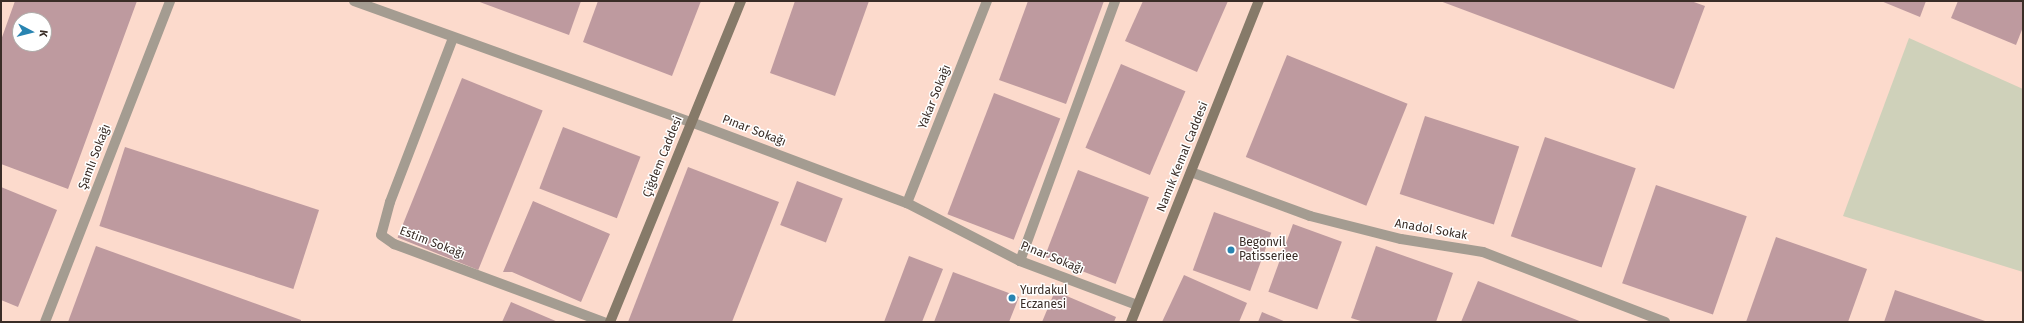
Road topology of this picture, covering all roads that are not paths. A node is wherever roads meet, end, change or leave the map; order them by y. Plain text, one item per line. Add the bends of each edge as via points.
1 (170, 1) edge
2 (354, 1) edge
3 (741, 1) edge
4 (987, 1) edge
5 (1115, 1) edge
6 (1259, 1) edge
7 (453, 38) junction
8 (691, 122) junction
9 (1191, 172) junction
10 (907, 203) junction
11 (1020, 261) junction
12 (1137, 305) junction
13 (44, 322) edge
14 (604, 322) edge
15 (610, 322) edge
16 (1130, 322) edge
17 (1665, 322) edge

1 - 13 street, Şamlı Sokağı
2 - 7 street, Pınar Sokağı
3 - 8 main road, Çiğdem Caddesi
4 - 10 street, Yakar Sokağı
5 - 11 street
6 - 9 main road, Namık Kemal Caddesi
7 - 8 street, Pınar Sokağı
7 - 14 street, Estim Sokağı via 390,202 381,235 394,244
8 - 10 street, Pınar Sokağı
8 - 15 main road, Çiğdem Caddesi
9 - 12 main road, Namık Kemal Caddesi
9 - 17 street, Anadol Sokak via 1310,216 1401,239 1483,252
10 - 11 street, Pınar Sokağı
11 - 12 street, Pınar Sokağı
12 - 16 main road, Namık Kemal Caddesi

